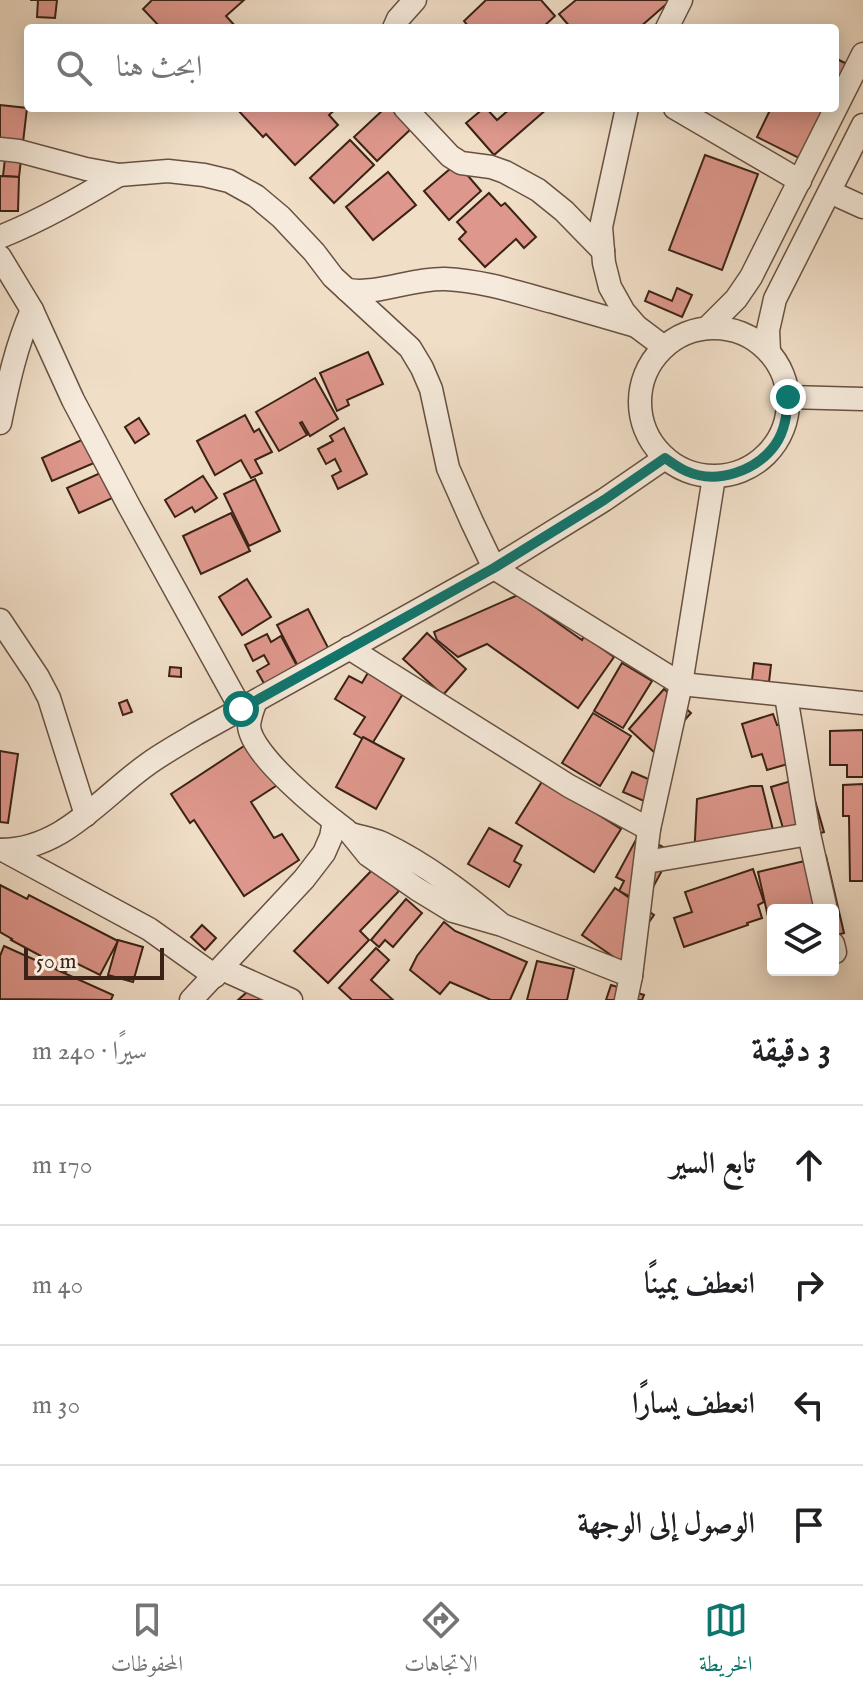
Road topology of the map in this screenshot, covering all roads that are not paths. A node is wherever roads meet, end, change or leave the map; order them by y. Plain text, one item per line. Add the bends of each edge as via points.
1 (415, 0) edge
2 (681, 0) edge
3 (396, 24) edge
4 (669, 24) edge
5 (863, 54) edge
6 (839, 102) edge
7 (409, 112) edge
8 (626, 112) edge
9 (682, 112) edge
10 (834, 112) edge
11 (863, 125) edge
12 (0, 149) edge
13 (119, 175) junction
14 (800, 181) junction
15 (830, 192) junction
16 (863, 207) edge
17 (0, 237) edge
18 (603, 251) junction
19 (0, 257) edge
20 (347, 290) junction
21 (32, 310) junction
22 (636, 326) junction
23 (707, 328) junction
24 (664, 347) junction
25 (769, 352) junction
26 (788, 397) junction
27 (863, 399) edge
28 (0, 423) edge
29 (665, 458) junction
30 (714, 477) junction
31 (494, 568) junction
32 (0, 620) edge
33 (349, 648) junction
34 (681, 684) junction
35 (786, 696) junction
36 (863, 703) edge
37 (248, 705) junction
38 (86, 815) junction
39 (343, 828) junction
40 (649, 829) junction
41 (809, 834) junction
42 (2, 850) edge
43 (646, 862) junction
44 (825, 904) edge
45 (219, 972) junction
46 (631, 976) junction
47 (191, 1000) edge
48 (291, 1000) edge
49 (626, 1000) edge

1 - 3 street
2 - 4 street
5 - 6 street
7 - 18 street via 461,163 491,167 538,190
8 - 18 street via 601,227
9 - 14 street
10 - 14 street
11 - 15 street
12 - 13 street
13 - 17 street
13 - 20 street via 168,171 229,181 281,217
14 - 23 street via 751,277
15 - 16 street
15 - 25 street via 775,299
18 - 22 street via 610,287
19 - 21 street
20 - 22 street via 422,280 469,281
20 - 31 street via 410,348 422,368 438,413 448,468
21 - 28 street via 10,371
21 - 37 street via 87,427
22 - 24 street
23 - 24 street
23 - 25 street via 741,334
24 - 29 street via 648,367 640,391 640,416 649,439
25 - 26 street via 783,373
26 - 27 street
26 - 30 street via 776,444 738,473
29 - 30 street via 688,472
29 - 31 street
30 - 34 street
31 - 33 street
31 - 34 street
32 - 38 street via 49,698
33 - 37 street
33 - 40 street via 569,786
34 - 35 street
34 - 40 street
35 - 36 street
35 - 41 street
37 - 38 street via 148,763
37 - 39 street via 257,746
38 - 42 street via 56,836
39 - 45 street
39 - 46 street via 415,862 502,925
40 - 43 street
41 - 43 street
41 - 44 street
42 - 45 street
43 - 46 street
45 - 47 street
45 - 48 street
46 - 49 street

